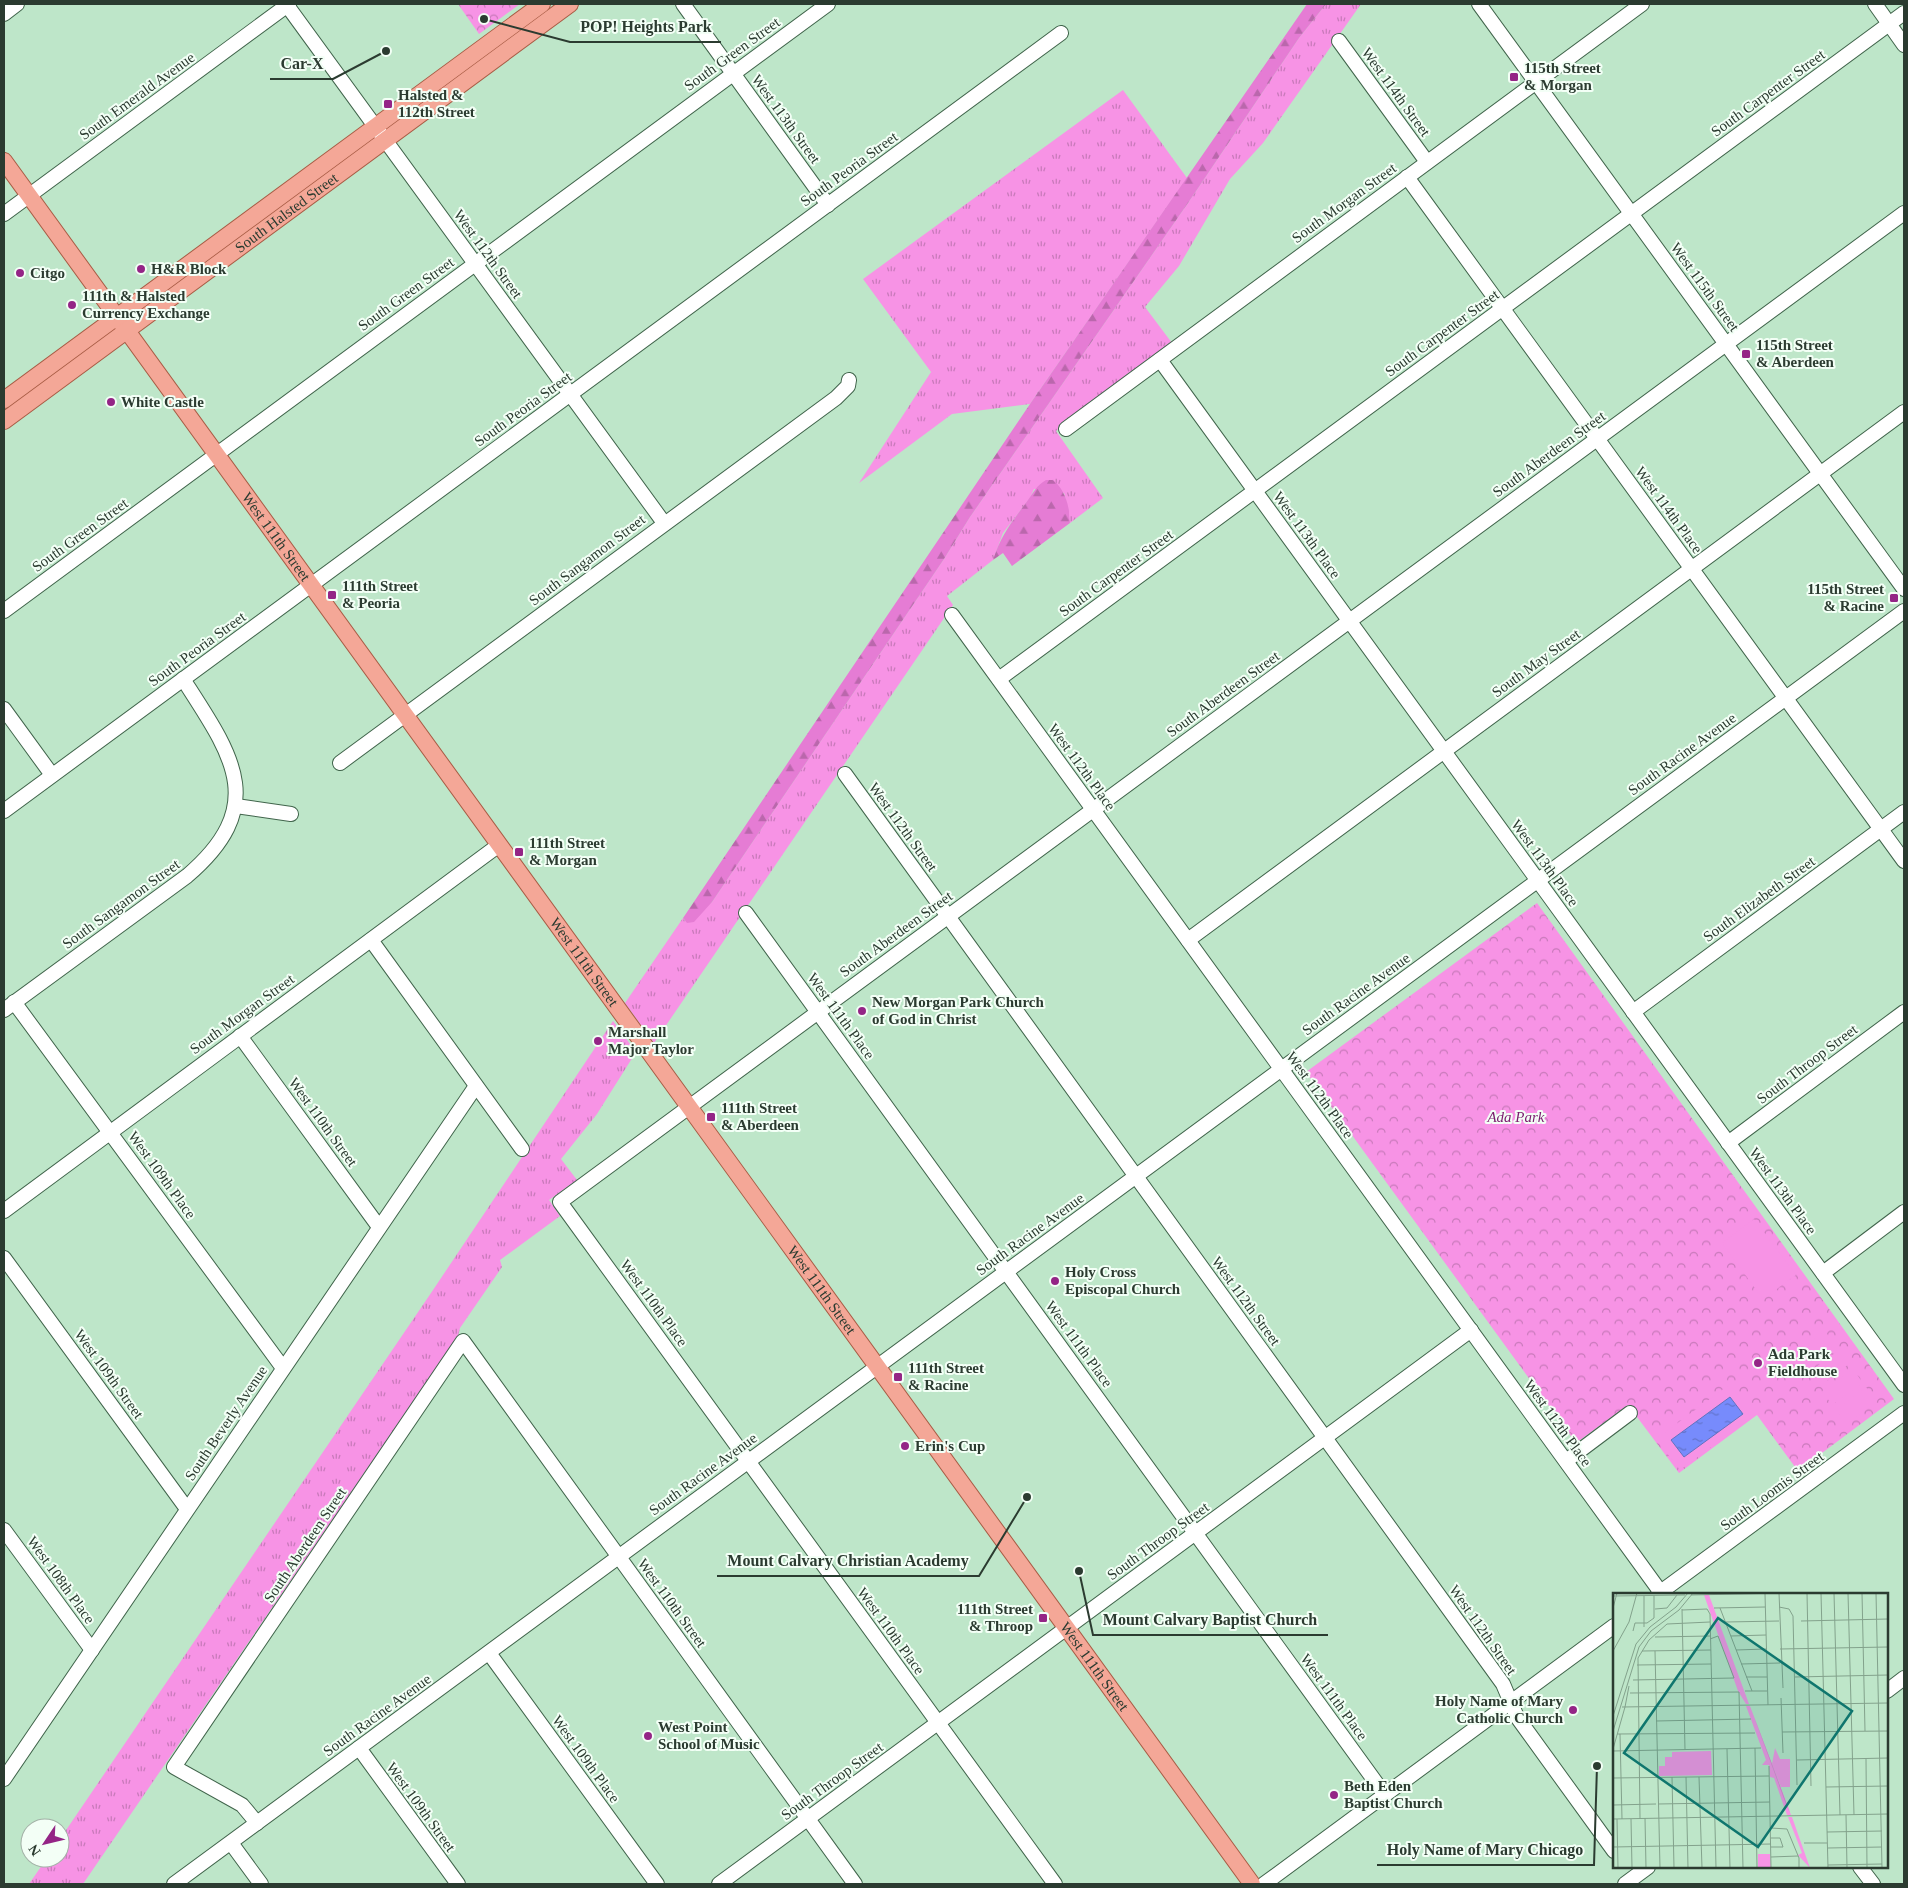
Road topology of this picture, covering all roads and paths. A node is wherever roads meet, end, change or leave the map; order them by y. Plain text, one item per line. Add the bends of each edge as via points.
1 (18, 4) edge
2 (288, 4) edge
3 (542, 4) edge
4 (570, 4) edge
5 (683, 4) edge
6 (828, 4) edge
7 (1479, 4) edge
8 (1642, 4) edge
9 (1875, 4) edge
10 (1904, 13) edge
11 (4, 14) edge
12 (1889, 24) junction
13 (1061, 33) dead end
14 (1338, 41) dead end
15 (1904, 44) edge
16 (733, 74) junction
17 (1536, 82) junction
18 (380, 133) junction
19 (4, 161) edge
20 (1427, 162) junction
21 (1407, 177) junction
22 (29, 195) junction
23 (828, 204) junction
24 (1904, 213) edge
25 (4, 214) edge
26 (1631, 214) junction
27 (475, 264) junction
28 (1502, 308) junction
29 (117, 317) junction
30 (127, 331) junction
31 (1726, 344) junction
32 (1160, 360) junction
33 (850, 380) dead end
34 (570, 395) junction
35 (4, 400) edge
36 (1904, 412) edge
37 (4, 421) edge
38 (1066, 429) dead end
39 (1597, 439) junction
40 (216, 454) junction
41 (1820, 474) junction
42 (1255, 491) junction
43 (664, 523) junction
44 (1692, 569) junction
45 (311, 585) junction
46 (1904, 589) edge
47 (4, 611) edge
48 (1904, 611) edge
49 (952, 615) dead end
50 (1349, 621) junction
51 (183, 679) junction
52 (998, 679) junction
53 (1786, 698) junction
54 (4, 709) edge
55 (406, 716) junction
56 (1444, 751) junction
57 (340, 763) dead end
58 (845, 774) dead end
59 (52, 775) junction
60 (236, 806) junction
61 (1093, 810) junction
62 (4, 811) edge
63 (1904, 812) edge
64 (291, 814) dead end
65 (1881, 829) junction
66 (499, 845) junction
67 (1904, 862) edge
68 (1538, 880) junction
69 (746, 912) dead end
70 (948, 917) junction
71 (371, 940) junction
72 (1188, 940) junction
73 (9, 1006) edge
74 (818, 1012) junction
75 (1633, 1012) junction
76 (1904, 1012) edge
77 (240, 1036) junction
78 (1281, 1069) junction
79 (476, 1086) junction
80 (689, 1107) junction
81 (110, 1132) junction
82 (1728, 1143) junction
83 (522, 1149) dead end
84 (1136, 1176) junction
85 (560, 1202) joint
86 (4, 1211) edge
87 (1904, 1212) edge
88 (379, 1227) junction
89 (4, 1258) edge
90 (1006, 1272) junction
91 (1822, 1273) junction
92 (1471, 1330) junction
93 (462, 1341) joint
94 (877, 1367) junction
95 (283, 1368) junction
96 (1904, 1385) edge
97 (1630, 1413) dead end
98 (1904, 1413) edge
99 (1325, 1438) junction
100 (749, 1461) junction
101 (1566, 1461) junction
102 (187, 1509) junction
103 (4, 1530) edge
104 (1196, 1534) junction
105 (618, 1558) junction
106 (1659, 1593) edge
107 (1661, 1593) edge
108 (1613, 1627) edge
109 (1067, 1629) junction
110 (92, 1650) junction
111 (489, 1653) junction
112 (1904, 1678) edge
113 (1888, 1690) edge
114 (1511, 1703) junction
115 (938, 1723) junction
116 (359, 1748) junction
117 (4, 1779) edge
118 (1385, 1795) junction
119 (808, 1819) junction
120 (257, 1823) junction
121 (231, 1843) junction
122 (1613, 1850) edge
123 (1646, 1868) edge
124 (1861, 1868) edge
125 (1631, 1878) edge
126 (174, 1884) edge
127 (261, 1884) edge
128 (458, 1884) edge
129 (657, 1884) edge
130 (719, 1884) edge
131 (855, 1884) edge
132 (1055, 1884) edge
133 (1252, 1884) edge
134 (1264, 1884) edge
135 (1873, 1884) edge

1 - 11 street
2 - 18 street, West 112th Street
2 - 22 street, South Emerald Avenue
3 - 18 main road, South Halsted Street
4 - 18 main road, South Halsted Street
5 - 16 street, West 113th Street
6 - 16 street, South Green Street
7 - 17 street, West 115th Street
8 - 17 street, South Morgan Street
9 - 12 street
10 - 12 street, South Carpenter Street
12 - 15 street
12 - 26 street, South Carpenter Street
13 - 23 street, South Peoria Street
14 - 20 street, West 114th Street
16 - 23 street, West 113th Street
16 - 27 street, South Green Street
17 - 20 street, South Morgan Street
17 - 26 street, West 115th Street
18 - 27 street, West 112th Street
18 - 29 main road, South Halsted Street
18 - 30 main road, South Halsted Street
19 - 22 main road, West 111th Street
20 - 21 street, South Morgan Street
21 - 28 street, West 114th Place
21 - 32 street, South Morgan Street
22 - 25 street, South Emerald Avenue
22 - 29 main road, West 111th Street
23 - 34 street, South Peoria Street
24 - 31 street, South Aberdeen Street
26 - 28 street, South Carpenter Street
26 - 31 street, West 115th Street
27 - 34 street, West 112th Street
27 - 40 street, South Green Street
28 - 39 street, West 114th Place
28 - 42 street, South Carpenter Street
29 - 30 main road, West 111th Street
29 - 35 main road, South Halsted Street
30 - 37 main road, South Halsted Street
30 - 40 main road, West 111th Street
31 - 39 street, South Aberdeen Street
31 - 41 street, West 115th Street
32 - 38 street, South Morgan Street
32 - 42 street, West 113th Place
33 - 43 street, South Sangamon Street via 836,398
34 - 43 street, West 112th Street
34 - 45 street, South Peoria Street
36 - 41 street, South May Street
39 - 44 street, West 114th Place
39 - 50 street, South Aberdeen Street
40 - 45 main road, West 111th Street
40 - 47 street, South Green Street
41 - 44 street, South May Street
41 - 46 street, West 115th Street
42 - 50 street, West 113th Place
42 - 52 street, South Carpenter Street
43 - 55 street, South Sangamon Street
44 - 53 street, West 114th Place
44 - 56 street, South May Street
45 - 51 street, South Peoria Street
45 - 55 main road, West 111th Street
48 - 53 street, South Racine Avenue
49 - 52 street, West 112th Place
50 - 56 street, West 113th Place
50 - 61 street, South Aberdeen Street
51 - 59 street, South Peoria Street
51 - 60 street via 226,750 233,772
52 - 61 street, West 112th Place
53 - 65 street, West 114th Place
53 - 68 street, South Racine Avenue
54 - 59 street
55 - 57 street, South Sangamon Street
55 - 66 main road, West 111th Street
56 - 68 street, West 113th Place
56 - 72 street, South May Street
58 - 70 street, West 112th Street
59 - 62 street, South Peoria Street
60 - 64 street
60 - 73 street, South Sangamon Street via 220,840 200,865
61 - 70 street, South Aberdeen Street
61 - 72 street, West 112th Place
63 - 65 street, South Elizabeth Street
65 - 67 street, West 114th Place
65 - 75 street, South Elizabeth Street
66 - 71 street, South Morgan Street
66 - 80 main road, West 111th Street
68 - 75 street, West 113th Place
68 - 78 street, South Racine Avenue
69 - 74 street, West 111th Place
70 - 74 street, South Aberdeen Street
70 - 84 street, West 112th Street
71 - 77 street, South Morgan Street
71 - 79 street
72 - 78 street, West 112th Place
73 - 81 street, West 109th Place
74 - 80 street, South Aberdeen Street
74 - 90 street, West 111th Place
75 - 82 street, West 113th Place
76 - 82 street, South Throop Street
77 - 81 street, South Morgan Street
77 - 88 street, West 110th Street
78 - 84 street, South Racine Avenue
78 - 92 street, West 112th Place
79 - 83 street
79 - 88 street, South Beverly Avenue
80 - 85 street, South Aberdeen Street
80 - 94 main road, West 111th Street
81 - 86 street, South Morgan Street
81 - 95 street, West 109th Place
82 - 91 street, West 113th Place
84 - 90 street, South Racine Avenue
84 - 99 street, West 112th Street
85 - 100 street, West 110th Place
87 - 91 street
88 - 95 street, South Beverly Avenue
89 - 102 street, West 109th Street
90 - 94 street, South Racine Avenue
90 - 104 street, West 111th Place
91 - 96 street, West 113th Place
92 - 99 street, South Throop Street
92 - 101 street, West 112th Place
93 - 105 street, West 110th Street
93 - 120 street, South Aberdeen Street via 174,1767 242,1805
94 - 100 street, South Racine Avenue
94 - 109 main road, West 111th Street
95 - 102 street, South Beverly Avenue
97 - 101 street
98 - 107 street, South Loomis Street
99 - 104 street, South Throop Street
99 - 114 street, West 112th Street via 1503,1684
100 - 105 street, South Racine Avenue
100 - 115 street, West 110th Place
101 - 106 street, West 112th Place
102 - 110 street, South Beverly Avenue
103 - 110 street, West 108th Place
104 - 109 street, South Throop Street
104 - 118 street, West 111th Place
105 - 111 street, South Racine Avenue
105 - 119 street, West 110th Street
108 - 114 street
109 - 115 street, South Throop Street
109 - 133 main road, West 111th Street
110 - 117 street, South Beverly Avenue
111 - 116 street, South Racine Avenue
111 - 129 street, West 109th Place
112 - 113 street
114 - 118 street
114 - 122 street, West 112th Street via 1517,1717
115 - 119 street, South Throop Street
115 - 132 street, West 110th Place
116 - 120 street, South Racine Avenue
116 - 128 street, West 109th Street
118 - 134 street
119 - 130 street, South Throop Street
119 - 131 street, West 110th Street
120 - 121 street, South Racine Avenue
121 - 126 street, South Racine Avenue
121 - 127 street
123 - 125 street
124 - 135 street

